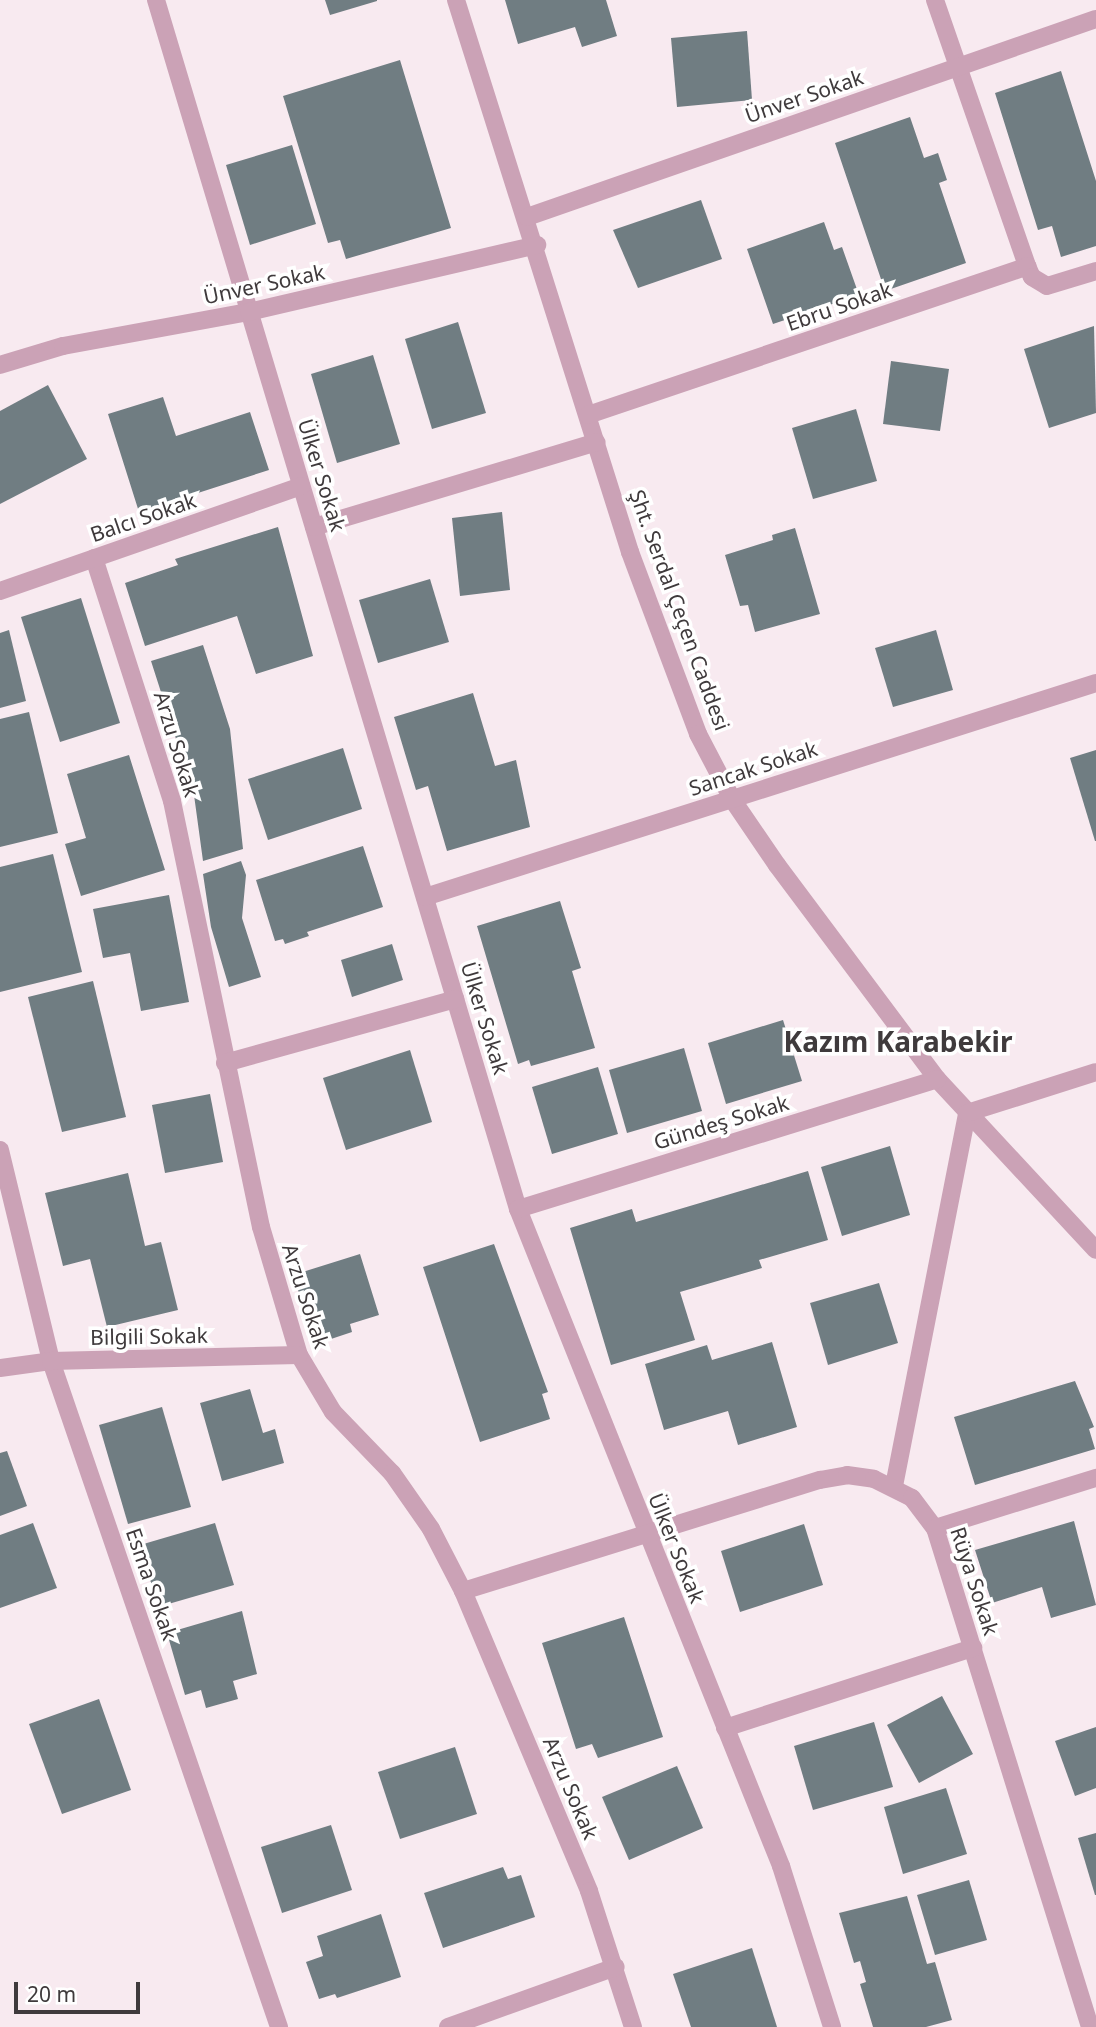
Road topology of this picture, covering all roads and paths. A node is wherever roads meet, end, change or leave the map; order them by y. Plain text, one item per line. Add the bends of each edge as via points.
1 (156, 0) edge
2 (456, 0) edge
3 (935, 0) edge
4 (1096, 19) edge
5 (958, 66) junction
6 (527, 217) junction
7 (537, 245) junction
8 (1027, 266) junction
9 (1096, 271) edge
10 (249, 312) junction
11 (0, 365) edge
12 (588, 415) junction
13 (597, 442) junction
14 (301, 486) junction
15 (314, 527) junction
16 (94, 558) junction
17 (0, 591) edge
18 (1096, 683) edge
19 (732, 799) junction
20 (425, 897) junction
21 (455, 999) junction
22 (226, 1063) junction
23 (1096, 1072) edge
24 (937, 1079) junction
25 (967, 1113) junction
26 (0, 1150) edge
27 (518, 1209) junction
28 (1096, 1250) edge
29 (299, 1355) junction
30 (51, 1361) junction
31 (0, 1368) edge
32 (1096, 1478) edge
33 (894, 1486) junction
34 (935, 1528) junction
35 (647, 1533) junction
36 (463, 1591) junction
37 (973, 1648) junction
38 (725, 1728) junction
39 (615, 1967) junction
40 (279, 2027) edge
41 (448, 2027) edge
42 (633, 2027) edge
43 (832, 2027) edge
44 (1090, 2027) edge

1 - 10 street, Ülker Sokak
2 - 6 street, Şht. Serdal Çeçen Caddesi
3 - 5 street
4 - 5 street, Ünver Sokak
5 - 6 street, Ünver Sokak
5 - 8 street
6 - 7 street, Şht. Serdal Çeçen Caddesi
7 - 10 street, Ünver Sokak
7 - 12 street, Şht. Serdal Çeçen Caddesi
8 - 9 street via 1032,277 1047,286
8 - 12 street, Ebru Sokak
10 - 11 street, Ünver Sokak via 63,346
10 - 14 street, Ülker Sokak
12 - 13 street, Şht. Serdal Çeçen Caddesi
13 - 15 street
13 - 19 street, Şht. Serdal Çeçen Caddesi via 667,655 698,734
14 - 15 street, Ülker Sokak
14 - 16 street, Balcı Sokak
15 - 20 street, Ülker Sokak
16 - 17 street, Balcı Sokak
16 - 22 street, Arzu Sokak via 172,801
18 - 19 street, Sancak Sokak
19 - 20 street, Sancak Sokak
19 - 24 street, Şht. Serdal Çeçen Caddesi via 827,935
20 - 21 street, Ülker Sokak
21 - 22 street
21 - 27 street, Ülker Sokak
22 - 29 street, Arzu Sokak via 261,1227
23 - 25 street
24 - 25 street, Şht. Serdal Çeçen Caddesi
24 - 27 street, Gündeş Sokak
25 - 28 street, Şht. Serdal Çeçen Caddesi
25 - 33 street
26 - 30 street, Esma Sokak
27 - 35 street, Ülker Sokak
29 - 30 street, Bilgili Sokak
29 - 36 street, Arzu Sokak via 333,1412 400,1484 431,1529
30 - 31 street, Bilgili Sokak
30 - 40 street, Esma Sokak
32 - 34 street
33 - 34 street, Rüya Sokak via 912,1498
33 - 35 street via 847,1475 820,1480
34 - 37 street, Rüya Sokak
35 - 36 street
35 - 38 street, Ülker Sokak
36 - 39 street, Arzu Sokak via 589,1891
37 - 38 street
37 - 44 street, Rüya Sokak
38 - 43 street, Ülker Sokak via 781,1866
39 - 41 street
39 - 42 street, Arzu Sokak

